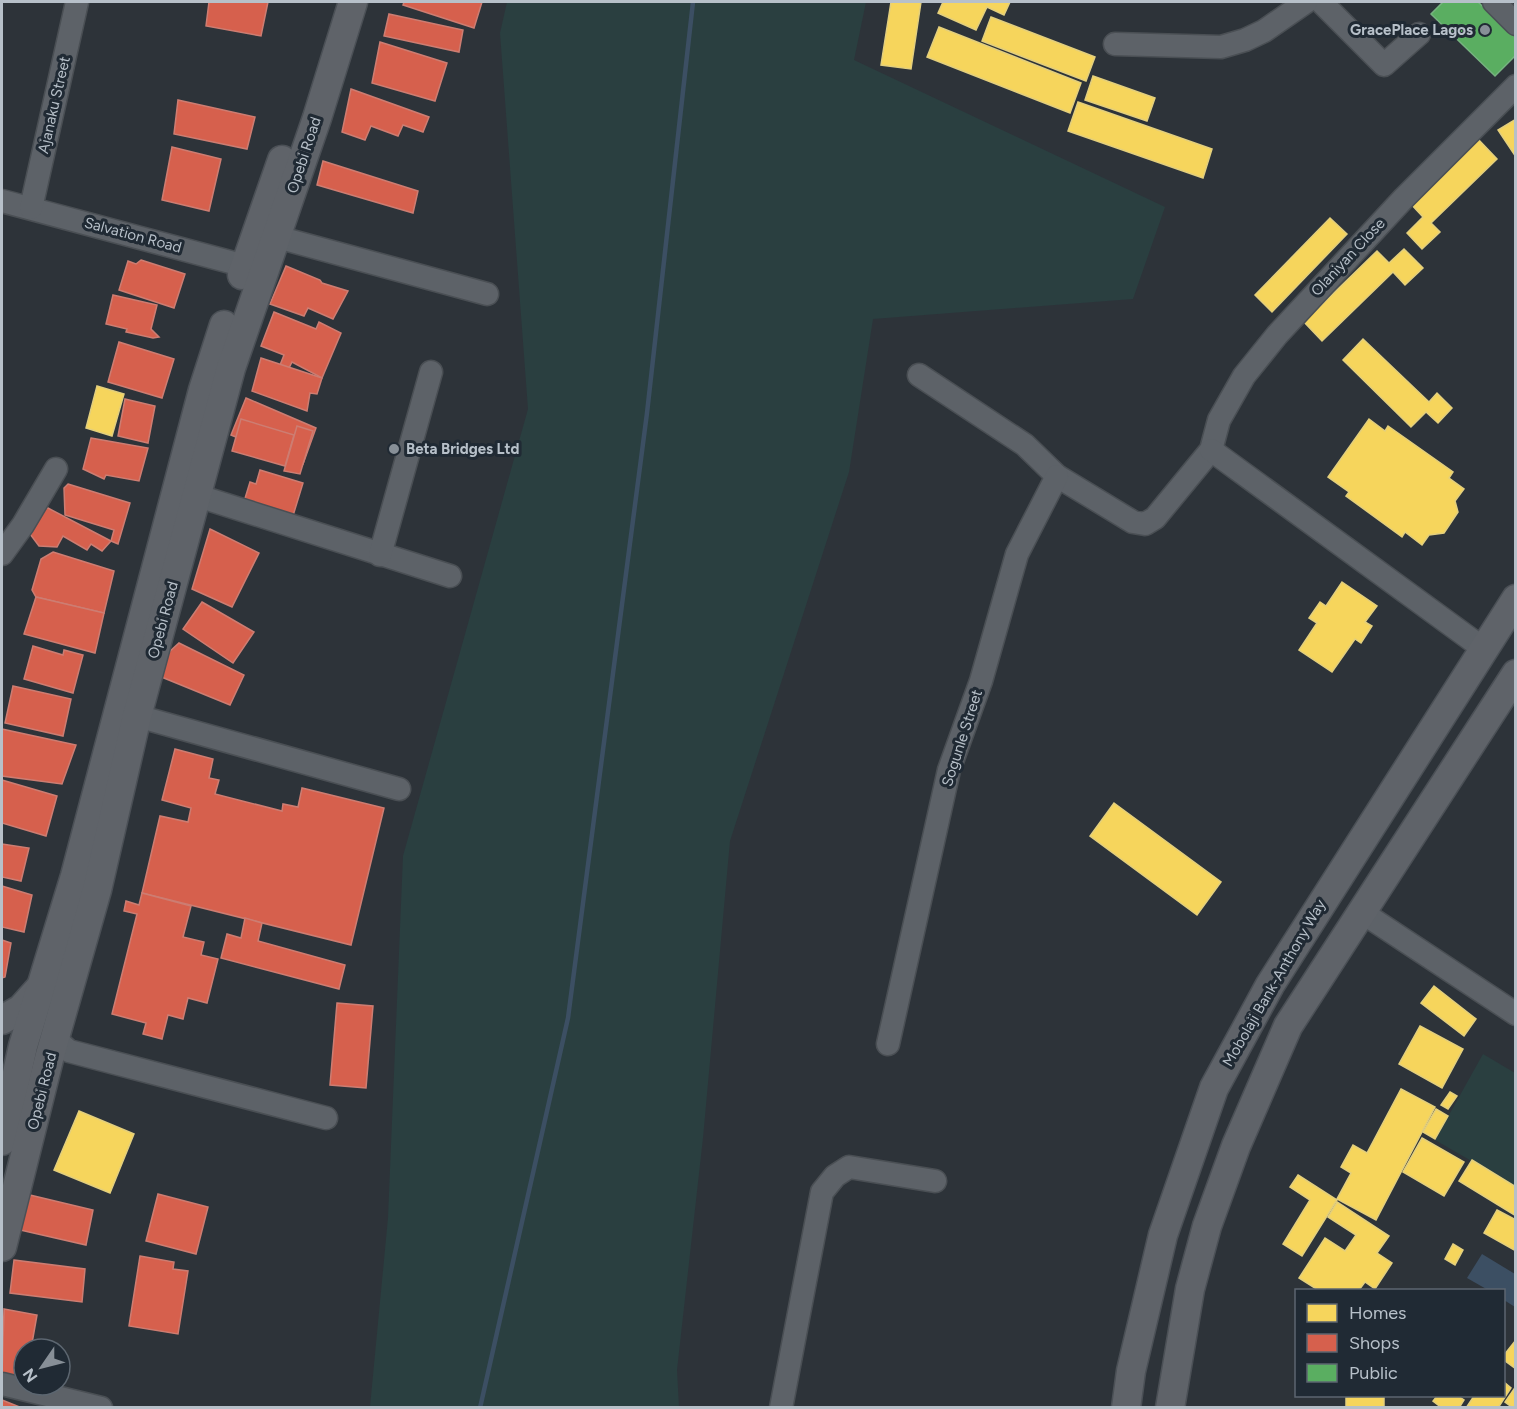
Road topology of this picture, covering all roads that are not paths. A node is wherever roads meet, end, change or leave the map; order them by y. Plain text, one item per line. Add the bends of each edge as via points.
1 (77, 2) edge
2 (333, 2) edge
3 (353, 2) edge
4 (1306, 2) edge
5 (1321, 2) edge
6 (1494, 2) edge
7 (1515, 24) edge
8 (1419, 34) dead end
9 (1115, 44) dead end
10 (1515, 86) edge
11 (2, 201) edge
12 (31, 208) junction
13 (277, 237) junction
14 (255, 268) junction
15 (487, 294) dead end
16 (431, 372) dead end
17 (919, 375) dead end
18 (1211, 450) junction
19 (56, 469) dead end
20 (1057, 476) junction
21 (195, 495) junction
22 (2, 554) edge
23 (380, 555) junction
24 (450, 576) dead end
25 (1515, 598) edge
26 (1484, 649) junction
27 (1515, 674) edge
28 (137, 716) junction
29 (399, 789) dead end
30 (1363, 913) junction
31 (43, 984) junction
32 (1515, 1014) edge
33 (2, 1020) edge
34 (13, 1036) edge
35 (888, 1044) dead end
36 (58, 1048) junction
37 (2, 1068) edge
38 (11, 1098) junction
39 (326, 1118) dead end
40 (2, 1141) edge
41 (935, 1181) dead end
42 (2, 1247) edge
43 (2, 1384) edge
44 (101, 1407) edge
45 (781, 1407) edge
46 (1126, 1407) edge
47 (1170, 1407) edge

1 - 12 street, Ajanaku Street
2 - 14 main road, Opebi Road
3 - 13 main road, Opebi Road
4 - 9 street via 1264,31 1221,47
5 - 8 street via 1384,65
6 - 7 street
10 - 18 street, Olaniyan Close via 1277,335 1244,376 1219,420
11 - 12 street, Salvation Road
12 - 14 street, Salvation Road
13 - 14 main road, Opebi Road
13 - 15 street
14 - 21 main road, Opebi Road
14 - 31 main road, Opebi Road via 203,390
16 - 23 street
17 - 20 street via 1025,445
18 - 20 street via 1155,518 1145,524 1133,522
18 - 26 street
19 - 22 street
20 - 35 street, Sogunle Street via 1017,554 981,681 949,770
21 - 23 street
21 - 28 main road, Opebi Road
23 - 24 street
25 - 26 main road, Mobolaji Bank-Anthony Way
26 - 46 main road, Mobolaji Bank-Anthony Way via 1270,985 1214,1088 1163,1235
27 - 30 main road
28 - 29 street
28 - 36 main road, Opebi Road
30 - 32 street
30 - 47 main road via 1288,1026 1233,1155 1190,1289
31 - 33 main road via 21,1009
31 - 34 main road, Opebi Road
34 - 36 main road
34 - 38 main road, Opebi Road
36 - 39 street
36 - 42 main road, Opebi Road
37 - 38 main road
38 - 40 main road, Opebi Road
41 - 45 street via 849,1167 822,1192
43 - 44 street

